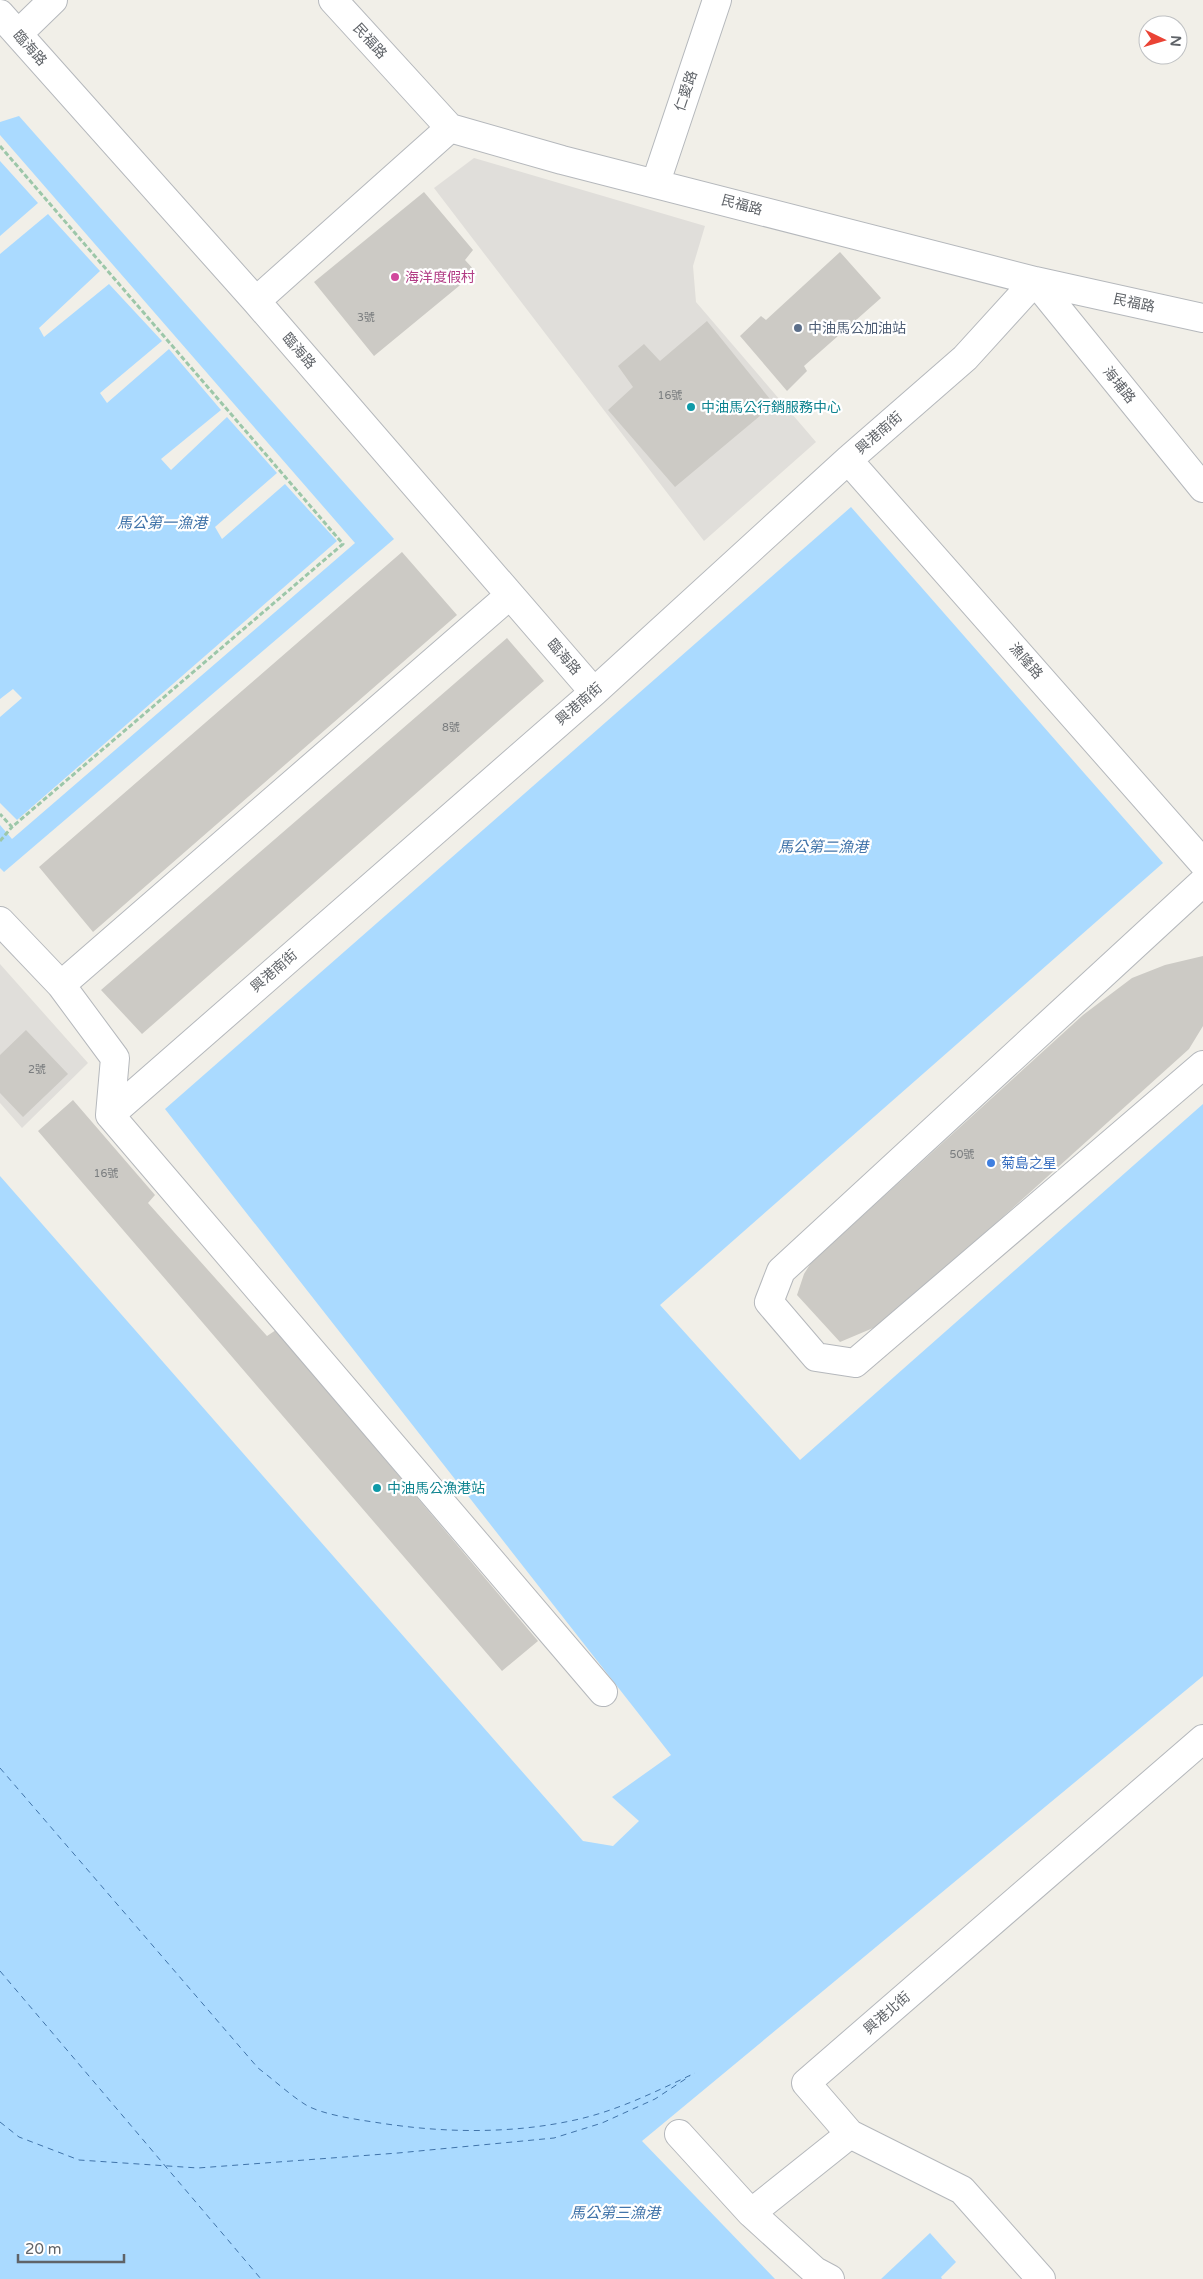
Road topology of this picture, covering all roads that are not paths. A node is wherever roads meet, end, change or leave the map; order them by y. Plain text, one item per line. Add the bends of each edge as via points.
1 (53, 0) edge
2 (333, 0) edge
3 (717, 0) edge
4 (0, 14) edge
5 (18, 34) junction
6 (450, 128) junction
7 (656, 182) junction
8 (1035, 282) junction
9 (256, 301) junction
10 (1203, 318) edge
11 (848, 460) junction
12 (1203, 488) edge
13 (510, 595) junction
14 (594, 692) junction
15 (1203, 863) edge
16 (1203, 882) edge
17 (0, 921) edge
18 (61, 985) junction
19 (1203, 1065) edge
20 (110, 1115) junction
21 (603, 1692) dead end
22 (1203, 1739) edge
23 (679, 2134) dead end
24 (850, 2134) junction
25 (751, 2213) junction
26 (830, 2279) edge
27 (1041, 2279) edge

1 - 5 street
2 - 6 street, 民福路
3 - 7 street, 仁愛路
4 - 5 street, 臨海路
5 - 9 street, 臨海路
6 - 7 street, 民福路 via 562,160
6 - 9 street
7 - 8 street, 民福路
8 - 10 street, 民福路
8 - 11 street, 興港南街 via 965,358
8 - 12 street, 海埔路
9 - 13 street, 臨海路
11 - 14 street, 興港南街
11 - 15 street, 漁隆路
13 - 14 street, 臨海路
13 - 18 street
14 - 20 street, 興港南街
16 - 19 street via 781,1271 769,1302 816,1357 855,1363
17 - 18 street
18 - 20 street via 115,1058
20 - 21 street
22 - 24 street, 興港北街 via 806,2083
23 - 25 street
24 - 25 street
24 - 27 street, 興港北街 via 962,2190
25 - 26 street via 815,2272

